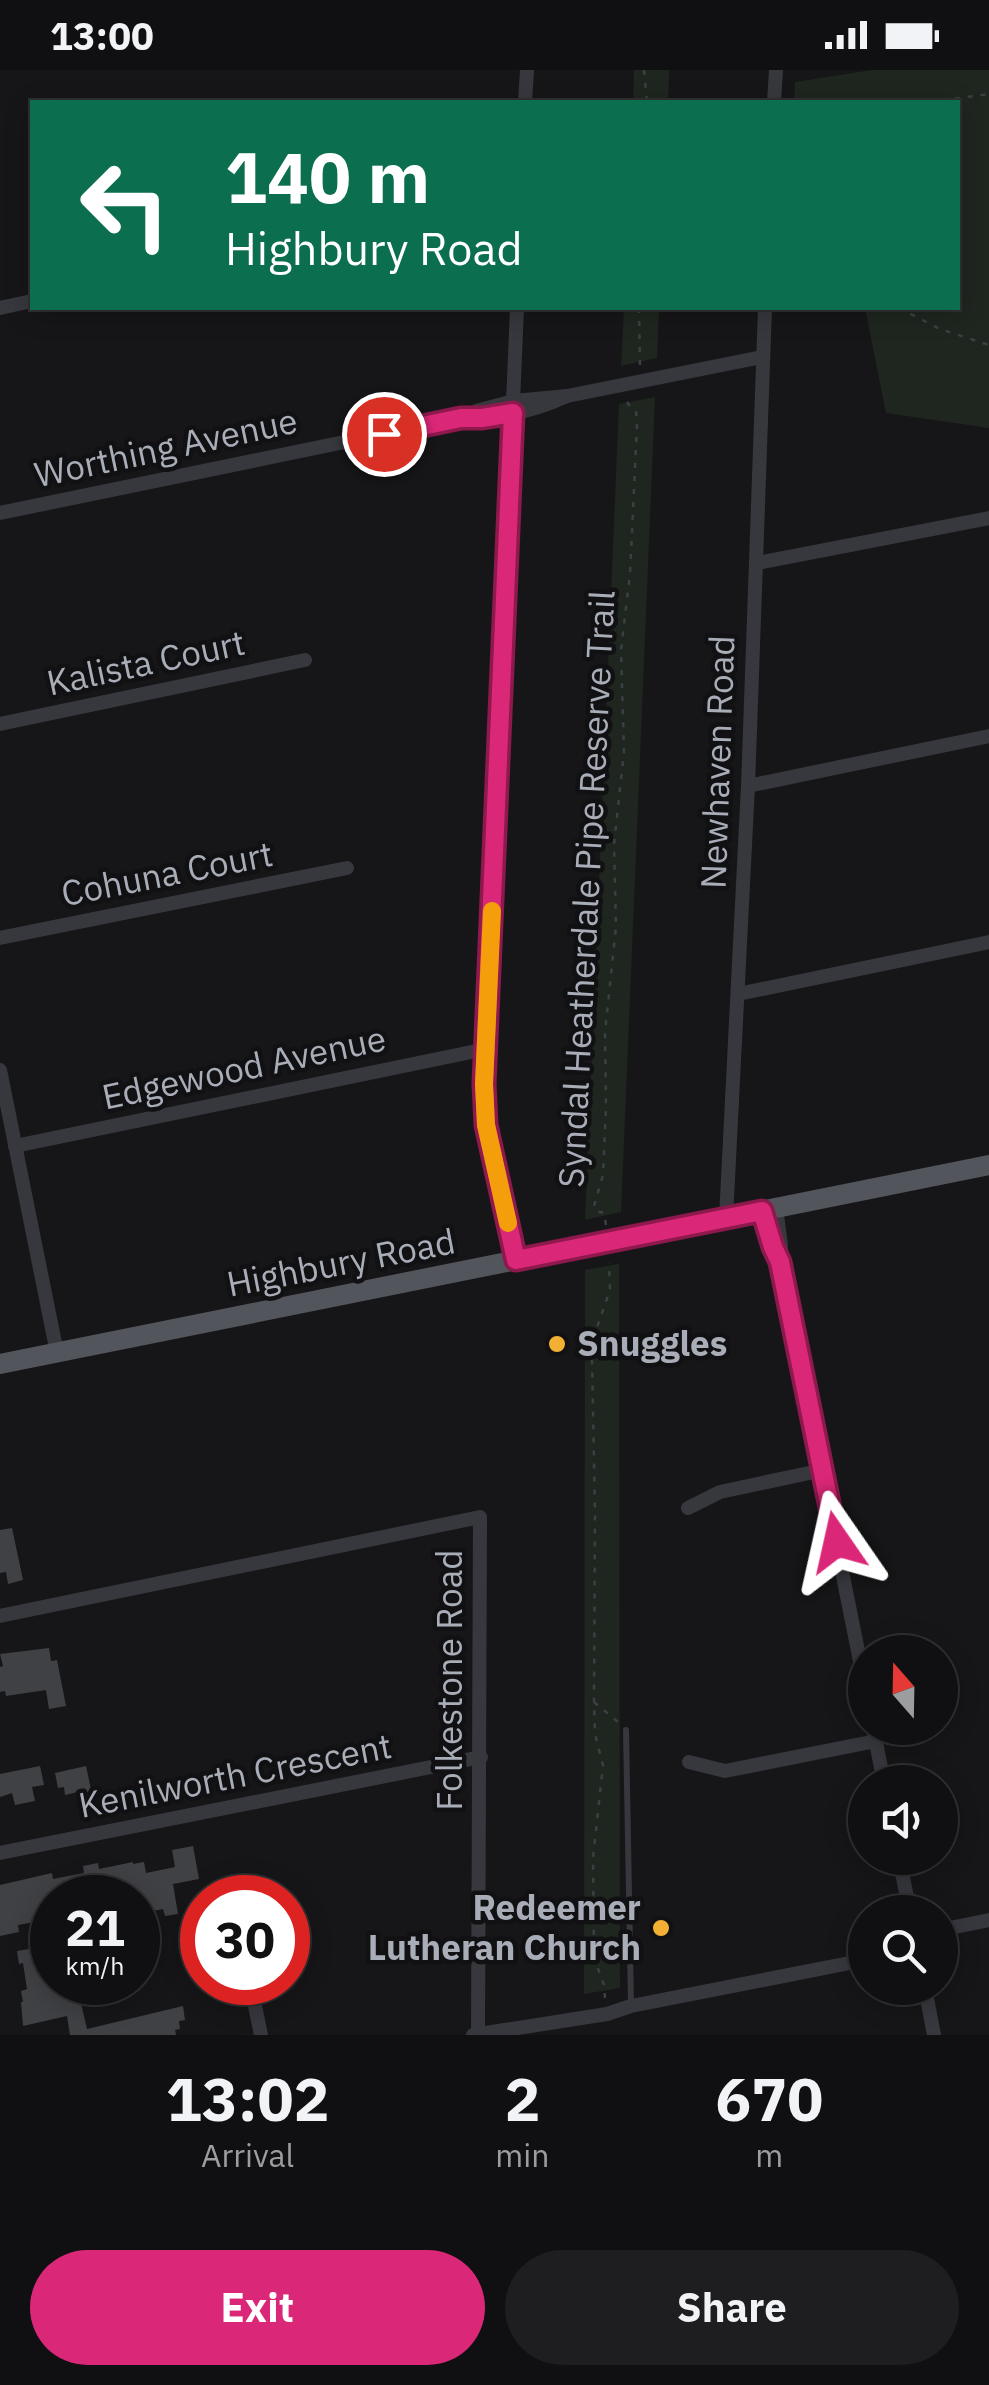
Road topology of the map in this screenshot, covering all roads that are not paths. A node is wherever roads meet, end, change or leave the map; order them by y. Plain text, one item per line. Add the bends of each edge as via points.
1 (527, 70) edge
2 (776, 70) edge
3 (525, 100) edge
4 (774, 100) edge
5 (30, 301) edge
6 (0, 308) edge
7 (517, 310) edge
8 (764, 310) edge
9 (762, 356) junction
10 (513, 407) junction
11 (0, 513) edge
12 (989, 518) edge
13 (757, 563) junction
14 (305, 660) dead end
15 (0, 724) edge
16 (989, 736) edge
17 (748, 786) junction
18 (347, 868) dead end
19 (0, 938) edge
20 (989, 942) edge
21 (738, 994) junction
22 (486, 1049) junction
23 (0, 1070) edge
24 (15, 1146) junction
25 (989, 1165) edge
26 (769, 1210) junction
27 (726, 1218) junction
28 (516, 1260) junction
29 (58, 1352) junction
30 (0, 1364) edge
31 (823, 1470) junction
32 (688, 1508) dead end
33 (0, 1616) edge
34 (855, 1635) edge
35 (626, 1730) road end
36 (848, 1740) edge
37 (481, 1757) junction
38 (690, 1762) dead end
39 (0, 1854) edge
40 (989, 1920) edge
41 (958, 1926) edge
42 (848, 1963) edge
43 (255, 2005) edge
44 (928, 2005) edge
45 (631, 2006) junction
46 (476, 2034) edge
47 (261, 2035) edge
48 (934, 2035) edge

1 - 3 street
2 - 4 street
5 - 6 street
7 - 10 street
8 - 9 street, Newhaven Road
9 - 10 street, Worthing Avenue
9 - 13 street, Newhaven Road
10 - 11 street, Worthing Avenue
10 - 22 street
12 - 13 street
13 - 17 street, Newhaven Road
14 - 15 street, Kalista Court
16 - 17 street
17 - 21 street, Newhaven Road
18 - 19 street, Cohuna Court
20 - 21 street
21 - 27 street, Newhaven Road
22 - 24 street, Edgewood Avenue
22 - 28 street via 486,1125
23 - 24 street
24 - 29 street
25 - 26 main road, Highbury Road
26 - 27 main road, Highbury Road
26 - 31 street
27 - 28 main road, Highbury Road
28 - 29 main road, Highbury Road
29 - 30 main road, Highbury Road
31 - 32 street via 720,1492
31 - 34 street
33 - 37 street, Folkestone Road via 480,1517
35 - 45 lane
36 - 38 street via 725,1771
37 - 39 street, Kenilworth Crescent
37 - 46 street, Folkestone Road
40 - 41 street
42 - 45 street
43 - 47 street
44 - 48 street
45 - 46 street

